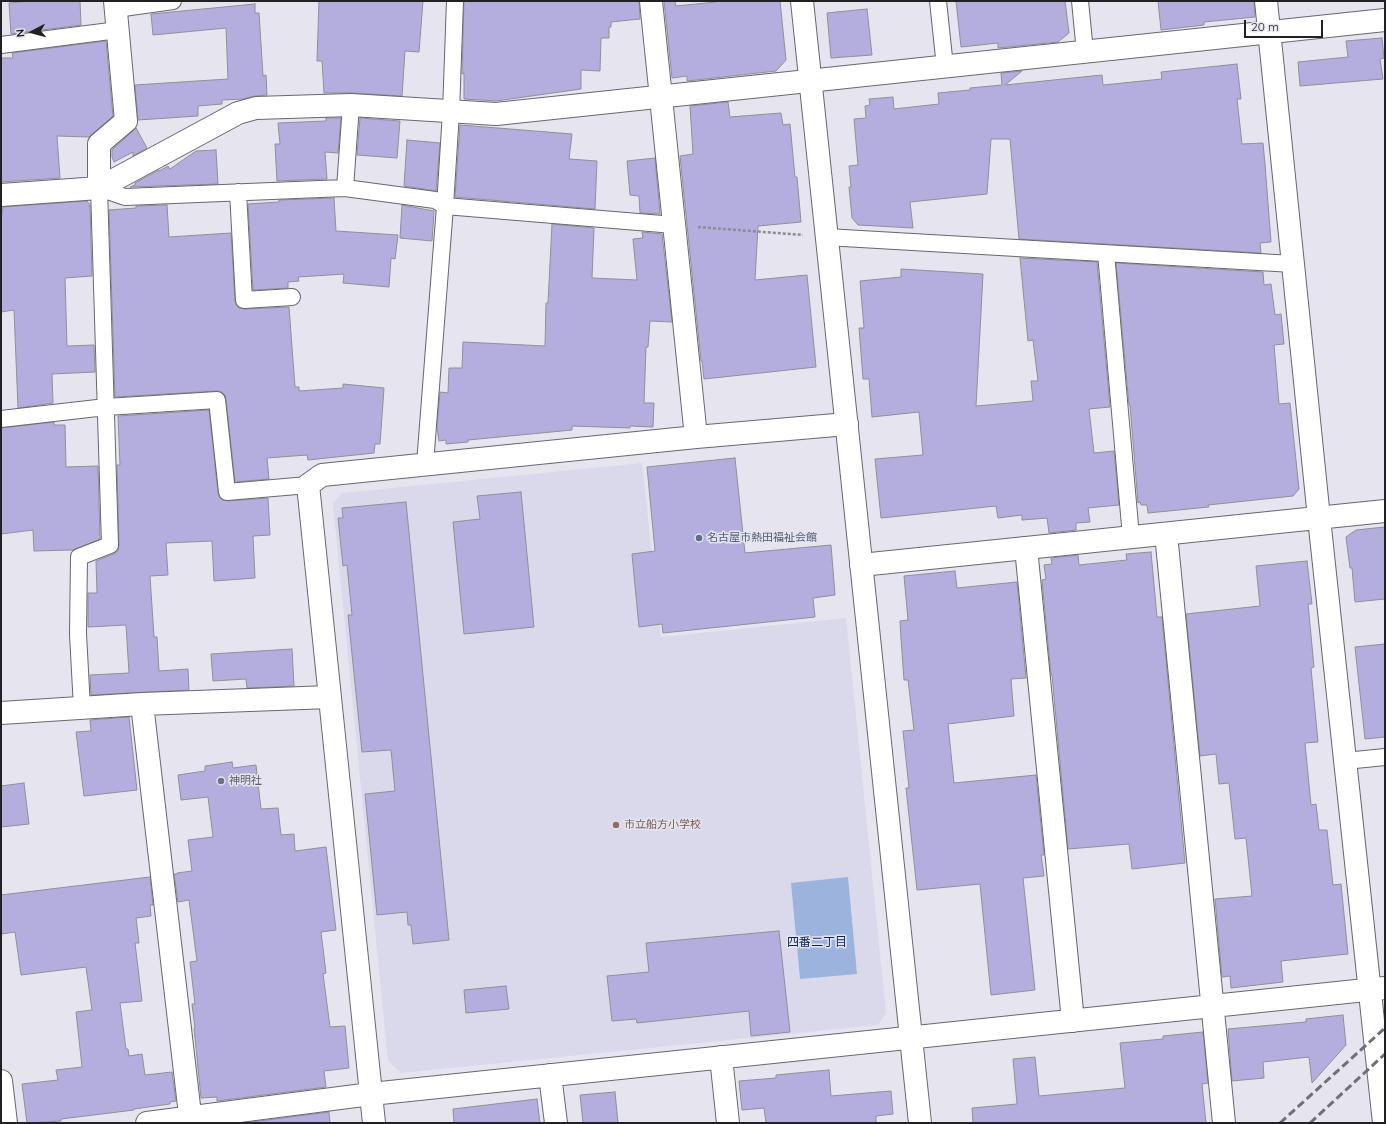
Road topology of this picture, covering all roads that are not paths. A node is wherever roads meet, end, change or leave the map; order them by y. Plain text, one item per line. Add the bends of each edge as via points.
1 (173, 1) edge
2 (455, 1) edge
3 (651, 1) edge
4 (802, 1) edge
5 (938, 1) edge
6 (1080, 1) edge
7 (1266, 1) edge
8 (116, 13) edge
9 (1385, 20) edge
10 (1270, 32) junction
11 (1, 46) edge
12 (1084, 52) junction
13 (945, 67) junction
14 (810, 81) junction
15 (661, 97) junction
16 (351, 105) junction
17 (451, 112) junction
18 (99, 188) junction
19 (345, 188) junction
20 (238, 192) junction
21 (1, 195) edge
22 (445, 206) junction
23 (674, 225) junction
24 (826, 236) junction
25 (1106, 253) junction
26 (1293, 264) junction
27 (292, 297) dead end
28 (106, 407) junction
29 (1, 419) edge
30 (846, 424) junction
31 (696, 437) junction
32 (425, 464) junction
33 (308, 485) junction
34 (1385, 511) edge
35 (1319, 518) junction
36 (1166, 534) junction
37 (1131, 537) junction
38 (1026, 548) junction
39 (861, 565) junction
40 (330, 697) junction
41 (142, 704) junction
42 (82, 708) junction
43 (1, 713) edge
44 (1385, 757) edge
45 (1345, 761) junction
46 (1377, 989) edge
47 (1212, 1006) junction
48 (1073, 1020) junction
49 (911, 1037) junction
50 (721, 1057) junction
51 (550, 1075) junction
52 (1, 1081) edge
53 (371, 1094) junction
54 (191, 1120) edge
55 (6, 1123) edge
56 (147, 1123) edge
57 (374, 1123) edge
58 (556, 1123) edge
59 (728, 1123) edge
60 (920, 1123) edge
61 (1224, 1123) edge
62 (1384, 1123) edge

1 - 8 lane
2 - 17 lane
3 - 15 street
4 - 14 street
5 - 13 lane
6 - 12 lane
7 - 10 street
8 - 11 lane
8 - 18 street via 126,121 99,144
9 - 10 street
10 - 12 street
10 - 26 street
12 - 13 street
13 - 14 street
14 - 15 street
14 - 24 street
15 - 17 street via 496,114
15 - 23 street
16 - 17 street
16 - 18 street via 256,108 238,114
16 - 19 lane
17 - 22 lane
18 - 20 lane via 125,197
18 - 21 street
18 - 28 lane
19 - 20 lane
19 - 22 lane via 435,200
20 - 27 lane via 244,300
22 - 23 lane
22 - 32 lane
23 - 31 street
24 - 25 lane
24 - 30 street
25 - 26 lane
25 - 37 lane
26 - 35 street
28 - 29 lane
28 - 33 lane via 218,400 227,492
28 - 42 lane via 110,545 79,557 78,634
30 - 31 street
30 - 39 street
31 - 32 street
32 - 33 street via 322,475
33 - 40 street
34 - 35 street
35 - 36 street
35 - 45 street
36 - 37 street
36 - 47 street
37 - 38 street
38 - 39 street
38 - 48 street
39 - 49 street
40 - 41 street
40 - 53 street
41 - 42 street
41 - 54 street
42 - 43 street
44 - 45 lane
45 - 46 street
46 - 47 street
46 - 62 street
47 - 48 street
47 - 61 street
48 - 49 street
49 - 50 street
49 - 60 street
50 - 51 street
50 - 59 street
51 - 53 street
51 - 58 street
52 - 55 street
53 - 54 street
53 - 57 street
54 - 56 street

